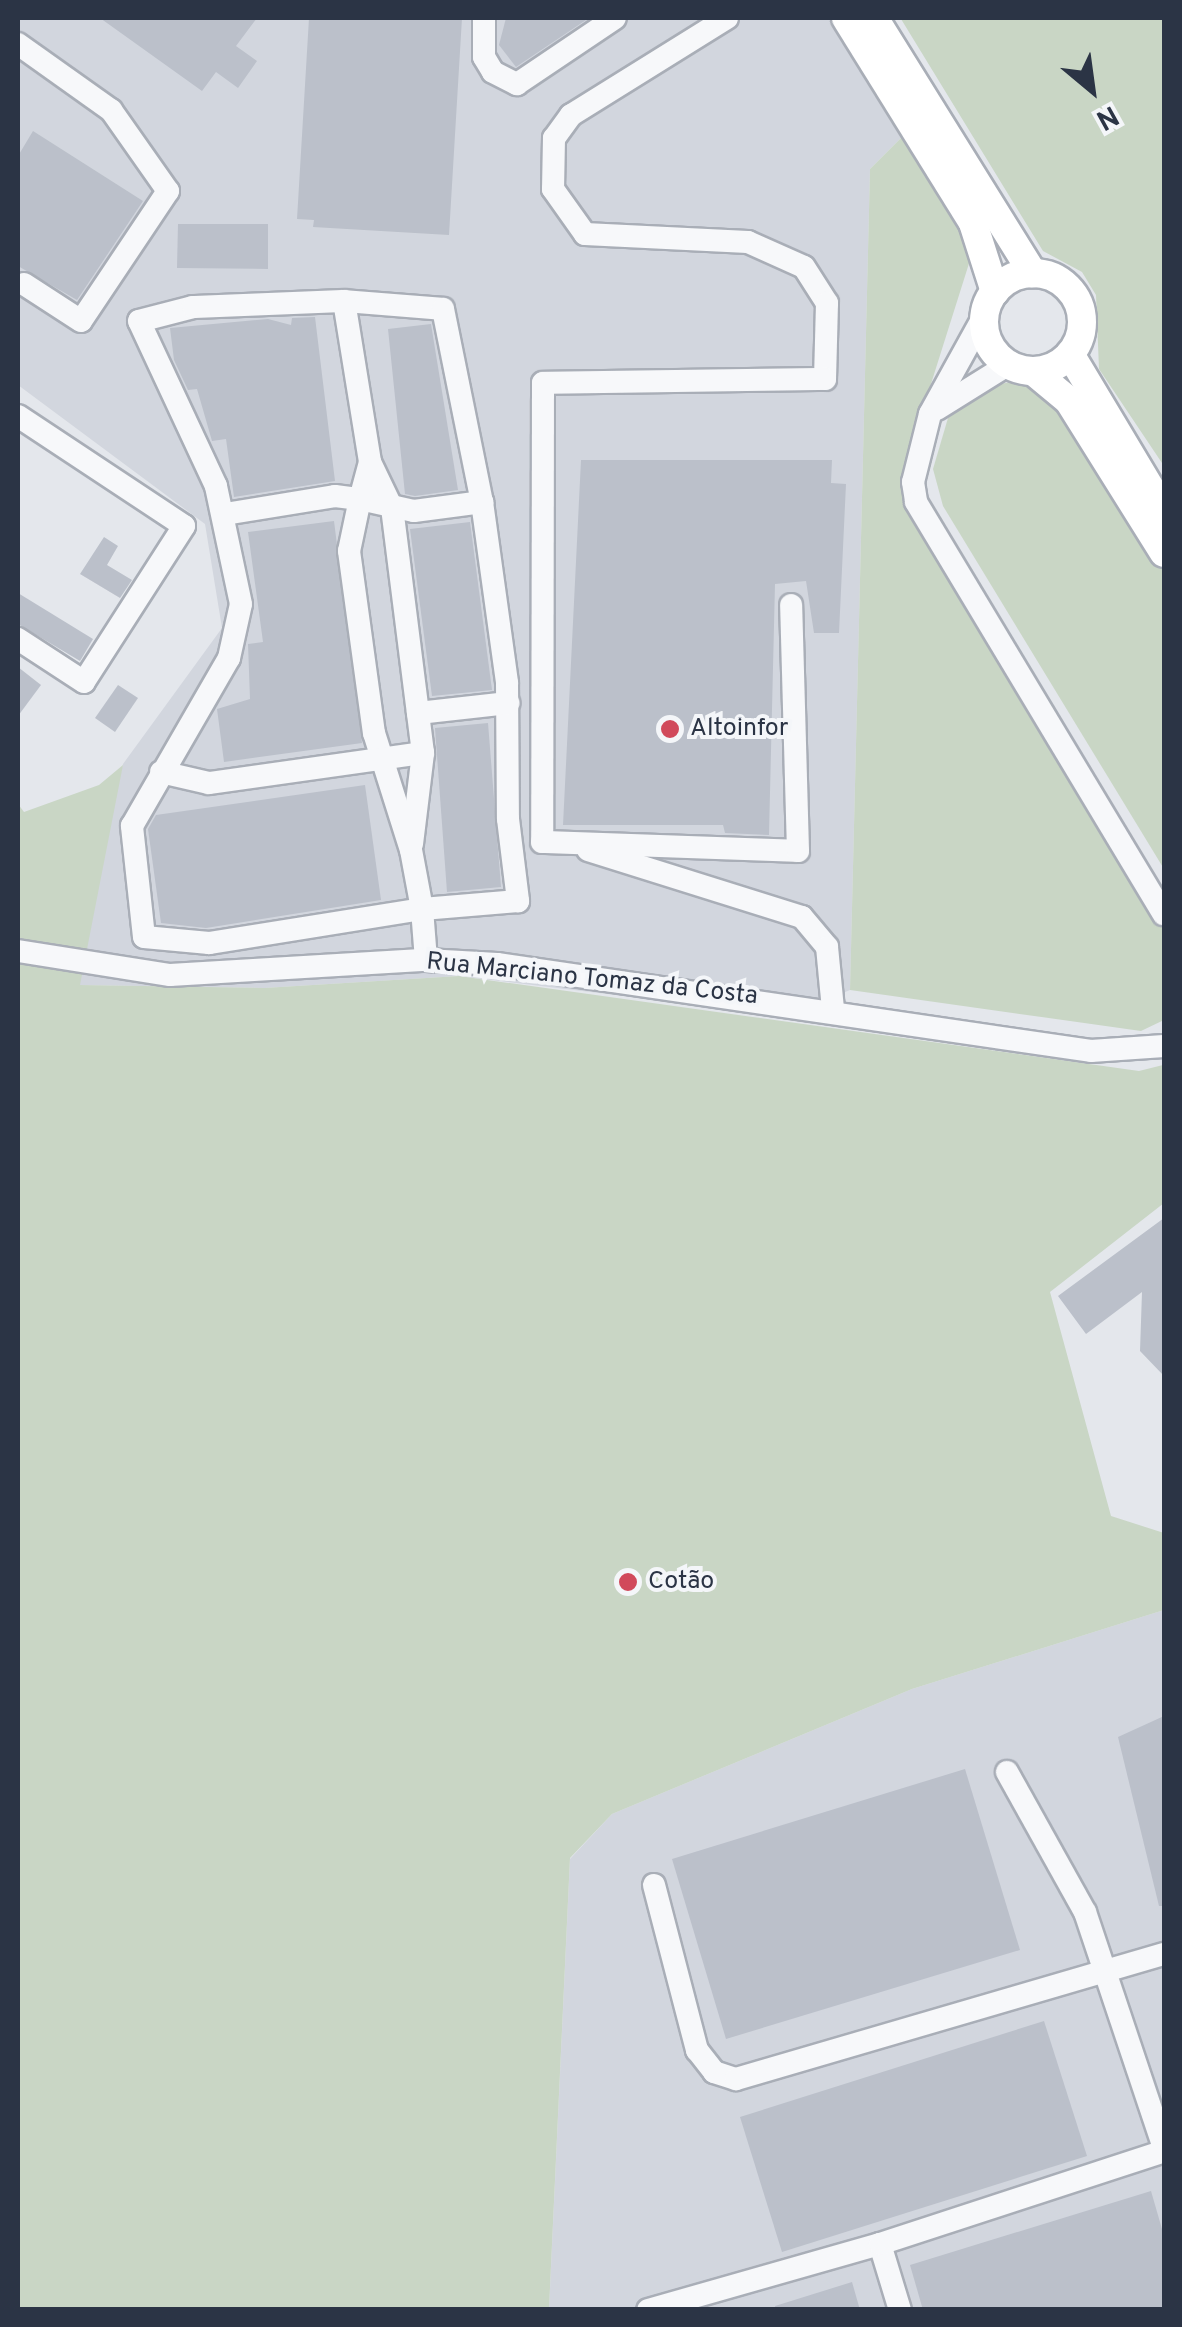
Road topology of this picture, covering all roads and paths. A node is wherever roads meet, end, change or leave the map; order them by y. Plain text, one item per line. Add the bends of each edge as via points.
1 (484, 18) edge
2 (615, 18) edge
3 (727, 18) edge
4 (846, 18) edge
5 (874, 18) edge
6 (18, 44) edge
7 (1033, 273) junction
8 (24, 284) dead end
9 (344, 302) junction
10 (990, 304) junction
11 (1070, 354) junction
12 (1021, 368) junction
13 (930, 414) junction
14 (18, 416) edge
15 (370, 462) junction
16 (360, 499) junction
17 (482, 502) junction
18 (392, 508) junction
19 (1164, 512) edge
20 (226, 514) junction
21 (1164, 553) edge
22 (791, 605) dead end
23 (18, 639) edge
24 (508, 702) junction
25 (418, 713) junction
26 (423, 753) junction
27 (380, 760) junction
28 (161, 772) junction
29 (573, 842) junction
30 (411, 850) junction
31 (422, 909) junction
32 (1164, 914) edge
33 (18, 951) edge
34 (426, 960) junction
35 (833, 1009) junction
36 (1164, 1046) edge
37 (1007, 1772) dead end
38 (654, 1886) dead end
39 (1164, 1954) edge
40 (1108, 1972) junction
41 (1164, 2149) edge
42 (880, 2244) junction
43 (648, 2310) edge
44 (900, 2310) edge

1 - 2 street via 484,57 492,72 517,84
3 - 29 street via 571,115 554,138 553,190 586,234 748,242 804,268 828,303 824,379 543,383 542,842
4 - 10 main road via 973,223
5 - 7 main road
6 - 8 street via 111,110 168,191 82,320
7 - 10 main road
7 - 11 main road via 1074,295 1082,325
9 - 15 street
9 - 17 street via 443,308
9 - 20 street via 193,307 139,320
10 - 12 main road via 991,348
10 - 13 street
11 - 12 main road
11 - 19 main road
12 - 13 street
12 - 21 main road via 1069,402
13 - 32 street via 913,482 916,502
14 - 23 street via 184,526 84,682
15 - 16 street
15 - 18 street
16 - 18 street
16 - 20 street
16 - 27 street via 349,551
17 - 18 street
17 - 24 street
18 - 25 street
20 - 28 street via 239,630
22 - 29 street via 798,851
24 - 25 street
24 - 31 street via 508,819 518,901
25 - 26 street
26 - 27 street
26 - 30 street
27 - 28 street via 209,783
27 - 30 street
28 - 31 street via 130,846 144,937 208,944
29 - 35 street via 802,917 827,946
30 - 31 street
31 - 34 street
33 - 34 street, Rua Marciano Tomaz da Costa via 170,975
34 - 35 street, Rua Marciano Tomaz da Costa
35 - 36 street, Rua Marciano Tomaz da Costa via 1091,1051
37 - 40 street via 1085,1912
38 - 40 street via 696,2050 714,2072 736,2079
39 - 40 street
40 - 41 street
41 - 42 street
42 - 43 street
42 - 44 street

